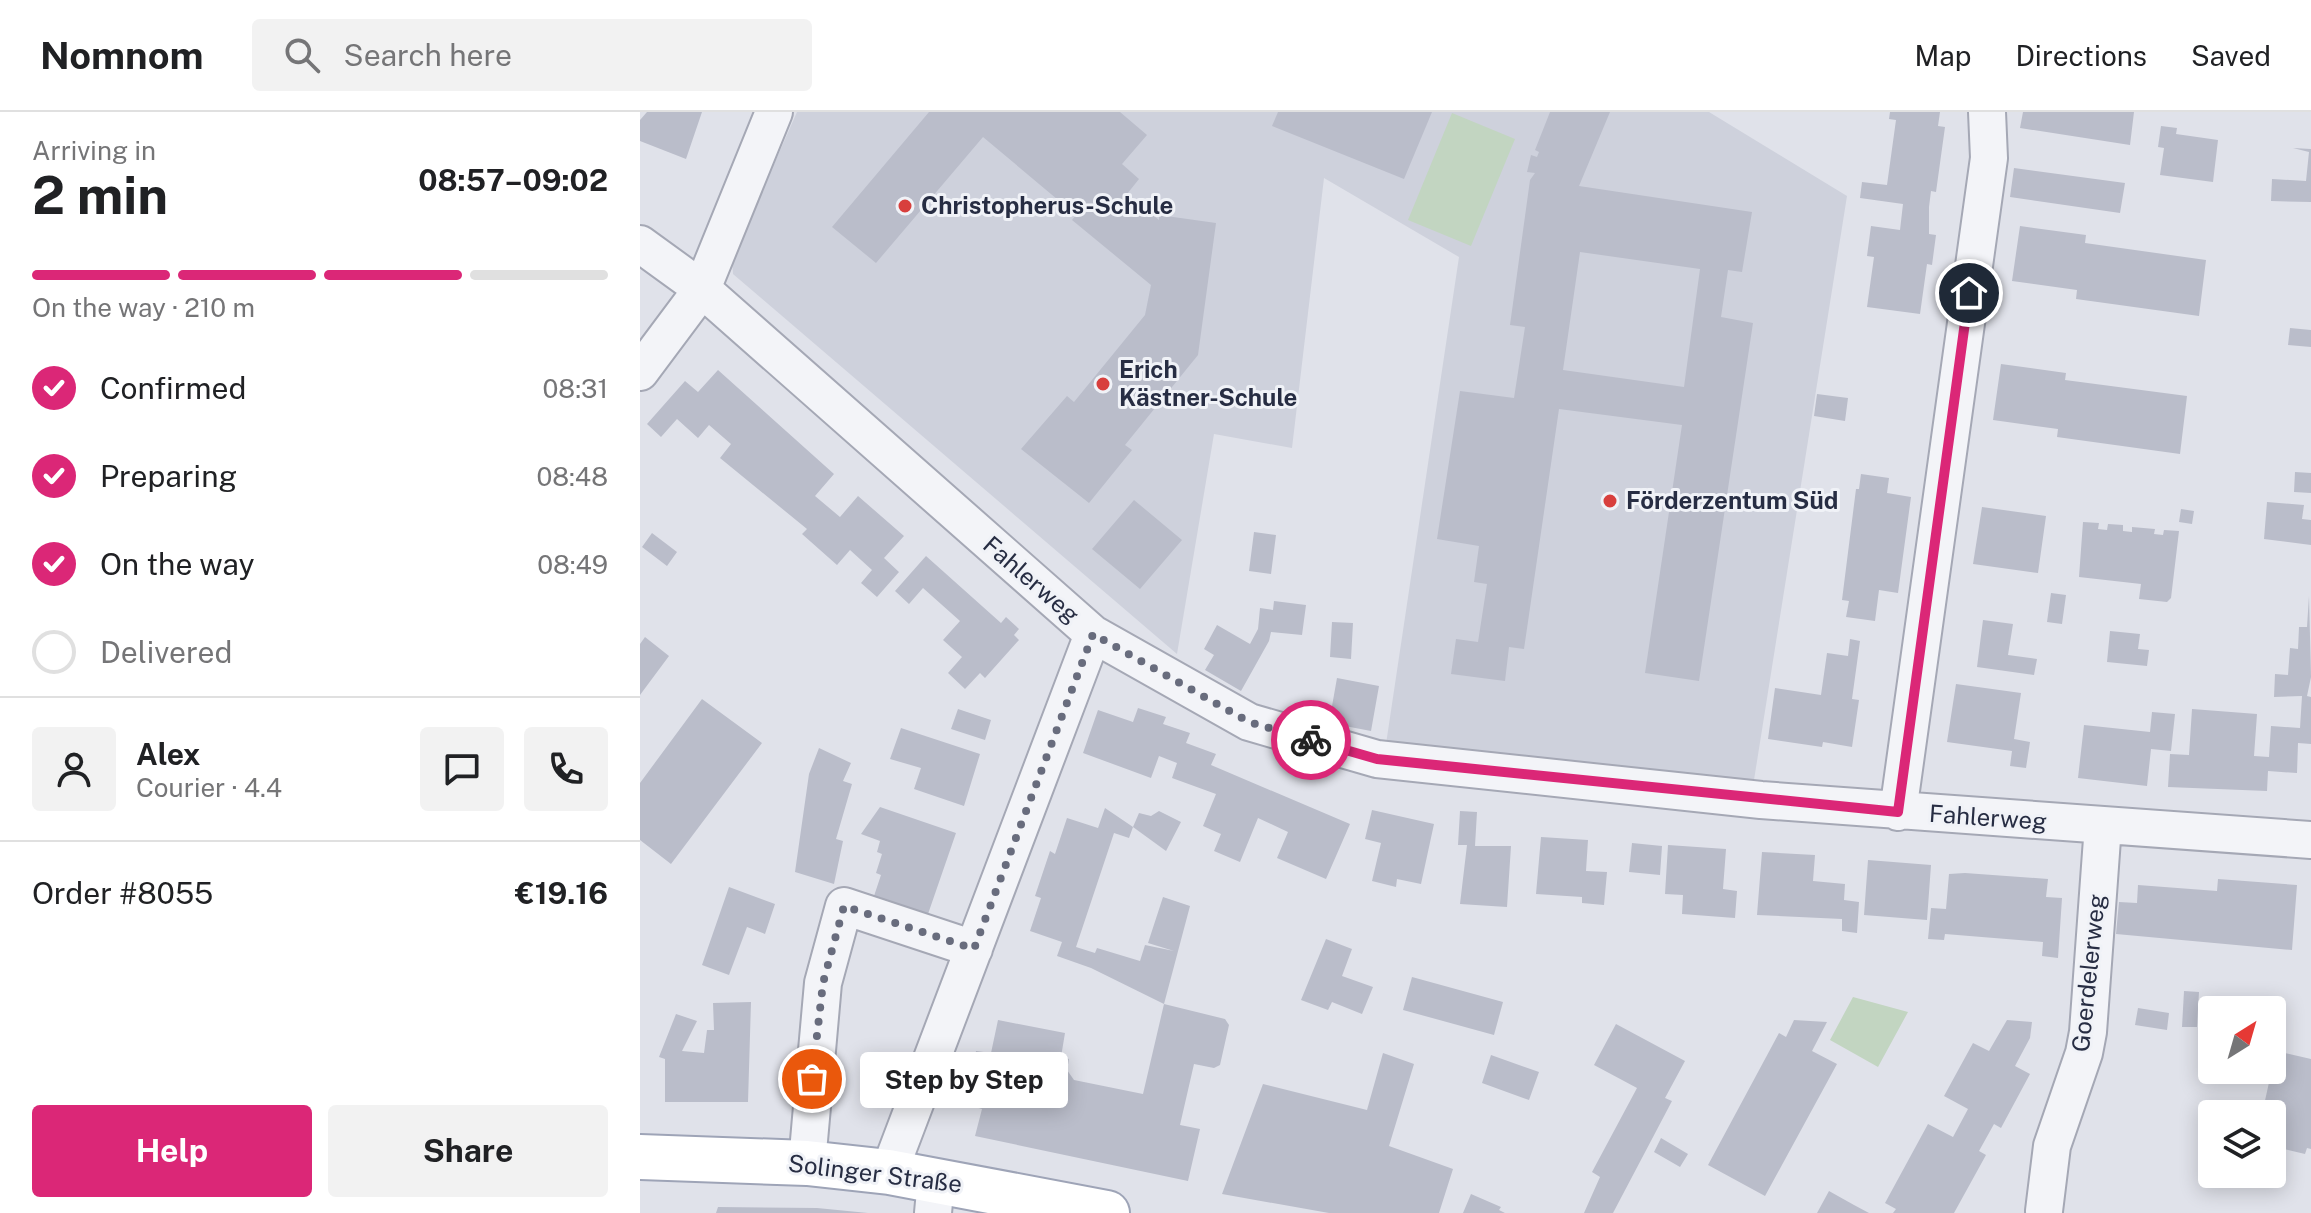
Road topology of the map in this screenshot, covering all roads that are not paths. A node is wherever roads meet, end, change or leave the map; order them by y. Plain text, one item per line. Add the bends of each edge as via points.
1 (774, 112) edge
2 (1987, 112) edge
3 (640, 244) edge
4 (702, 289) junction
5 (640, 372) edge
6 (1093, 634) junction
7 (1898, 812) junction
8 (2103, 825) junction
9 (2311, 840) edge
10 (974, 949) junction
11 (640, 1157) edge
12 (807, 1163) junction
13 (889, 1172) junction
14 (935, 1196) edge
15 (2044, 1211) dead end
16 (1107, 1213) edge

1 - 4 street
2 - 7 street via 1989,158
3 - 4 street, Fahlerweg
4 - 5 street
4 - 6 street, Fahlerweg
6 - 7 street, Fahlerweg via 1249,722 1377,759
6 - 10 street
7 - 8 street, Fahlerweg
8 - 9 street, Fahlerweg
8 - 15 street, Goerdelerweg via 2088,1032 2052,1146
10 - 12 street via 844,906 823,983
10 - 13 street
11 - 12 main road, Solinger Straße
12 - 13 main road, Solinger Straße
13 - 14 main road, Solinger Straße
14 - 16 main road, Solinger Straße

